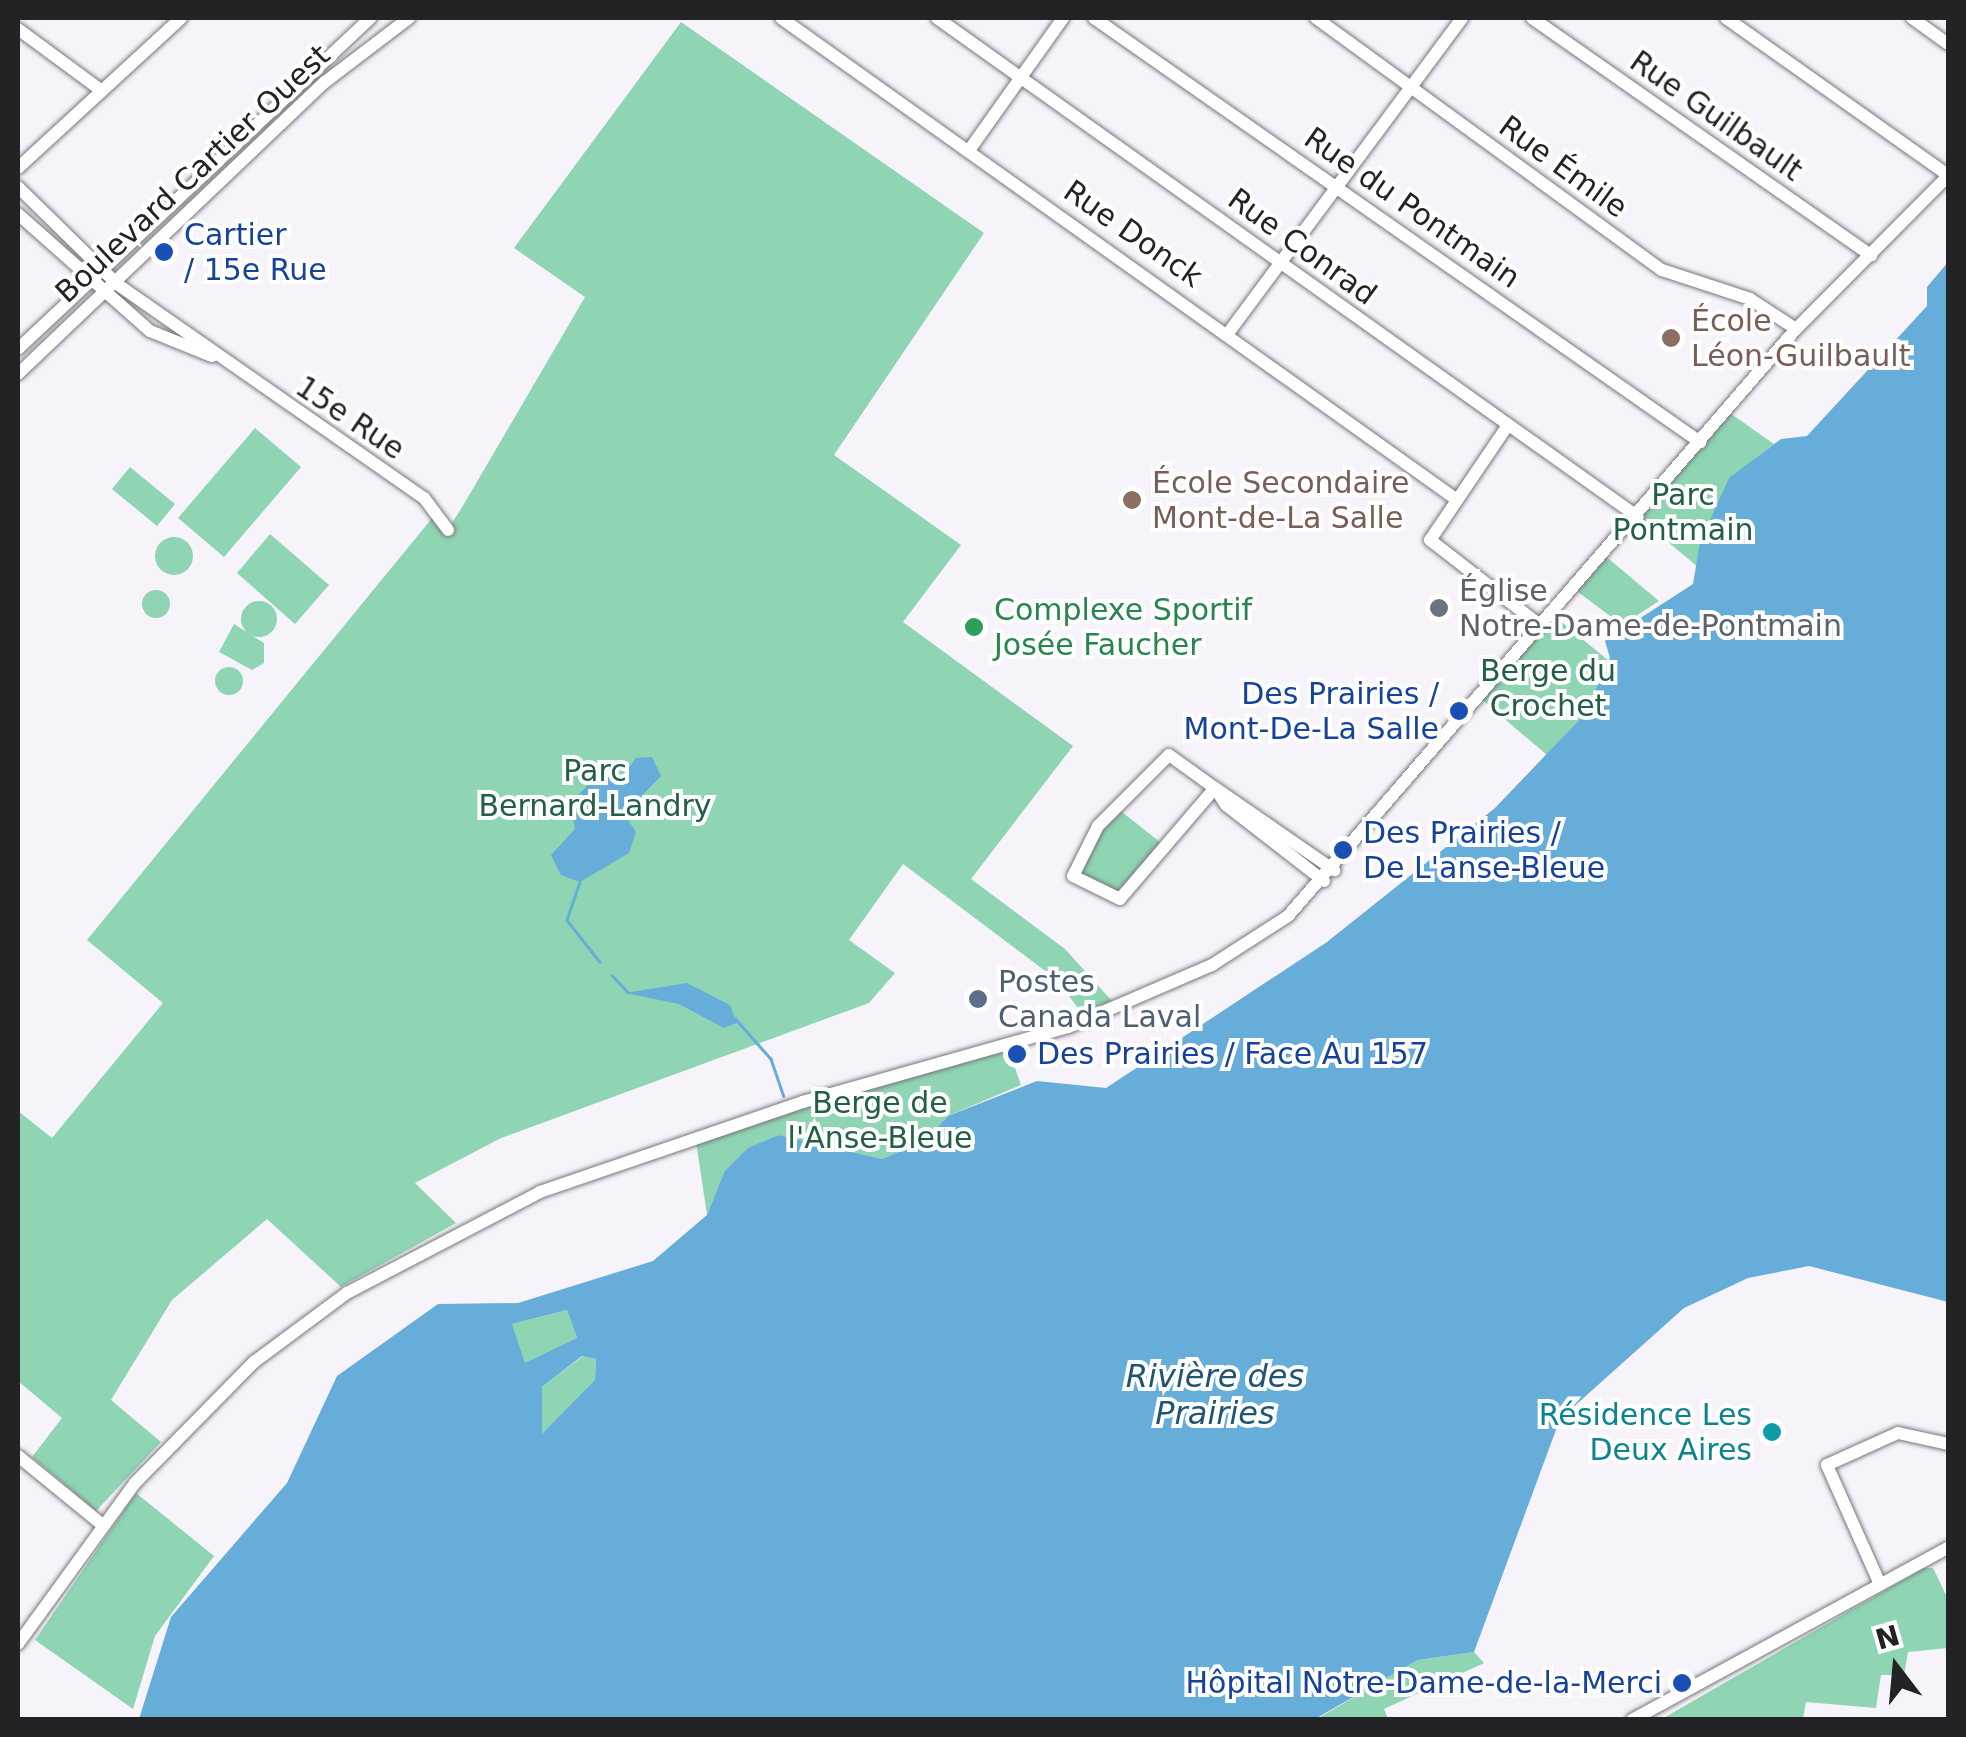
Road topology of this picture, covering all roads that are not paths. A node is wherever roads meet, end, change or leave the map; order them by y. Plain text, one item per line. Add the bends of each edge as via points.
1 (181, 18) edge
2 (371, 18) edge
3 (409, 18) edge
4 (781, 18) edge
5 (937, 18) edge
6 (1064, 18) edge
7 (1094, 18) edge
8 (1316, 18) edge
9 (1462, 18) edge
10 (1532, 18) edge
11 (1726, 18) edge
12 (1912, 18) edge
13 (18, 29) edge
14 (1948, 44) edge
15 (1021, 77) junction
16 (1410, 88) junction
17 (102, 91) junction
18 (970, 149) junction
19 (18, 168) edge
20 (1948, 176) edge
21 (1334, 183) junction
22 (18, 187) edge
23 (18, 214) edge
24 (1871, 255) junction
25 (1280, 262) junction
26 (99, 269) junction
27 (86, 282) junction
28 (116, 284) junction
29 (100, 294) junction
30 (1796, 329) junction
31 (1229, 332) junction
32 (18, 349) edge
33 (214, 356) junction
34 (18, 374) edge
35 (1508, 425) junction
36 (1700, 442) junction
37 (1454, 497) junction
38 (1638, 516) junction
39 (448, 530) dead end
40 (1541, 626) junction
41 (1214, 788) junction
42 (1329, 875) junction
43 (1948, 1444) edge
44 (18, 1456) edge
45 (99, 1522) junction
46 (1948, 1548) edge
47 (1879, 1582) junction
48 (23, 1624) edge
49 (18, 1644) edge
50 (1632, 1720) edge

1 - 17 street
2 - 26 street, Boulevard Cartier Ouest
3 - 28 street, Boulevard Cartier Ouest via 325,82
4 - 18 street, Rue Donck
5 - 15 street, Rue Conrad
6 - 15 street
7 - 21 street, Rue du Pontmain
8 - 16 street, Rue Émile
9 - 16 street
10 - 24 street, Rue Guilbault
11 - 20 street
12 - 14 street
13 - 17 street
15 - 18 street
15 - 25 street, Rue Conrad
16 - 21 street
16 - 30 street, Rue Émile via 1662,270 1750,299
17 - 19 street
18 - 31 street, Rue Donck
20 - 24 street
21 - 25 street
21 - 36 street, Rue du Pontmain
22 - 26 street, 15e Rue
23 - 27 street, 15e Rue
24 - 30 street
25 - 31 street
25 - 35 street, Rue Conrad
26 - 27 street, Boulevard Cartier Ouest
26 - 28 street, 15e Rue
27 - 29 street, 15e Rue
27 - 32 street, Boulevard Cartier Ouest
28 - 29 street, Boulevard Cartier Ouest
28 - 33 street, 15e Rue
29 - 33 street, 15e Rue via 171,345
29 - 34 street, Boulevard Cartier Ouest
30 - 36 street
31 - 37 street, Rue Donck
33 - 39 street, 15e Rue via 424,498
35 - 37 street
35 - 38 street, Rue Conrad
36 - 38 street
37 - 40 street via 1430,530 1435,548
38 - 40 street
40 - 42 street
41 - 41 street via 1179,760 1157,761 1098,826 1073,876 1120,899
41 - 42 street
42 - 45 street via 1212,965 1068,1028 695,1136 457,1232 301,1322
43 - 47 street via 1898,1432 1827,1464
44 - 45 street
45 - 48 street
46 - 47 street
47 - 50 street
48 - 49 street

